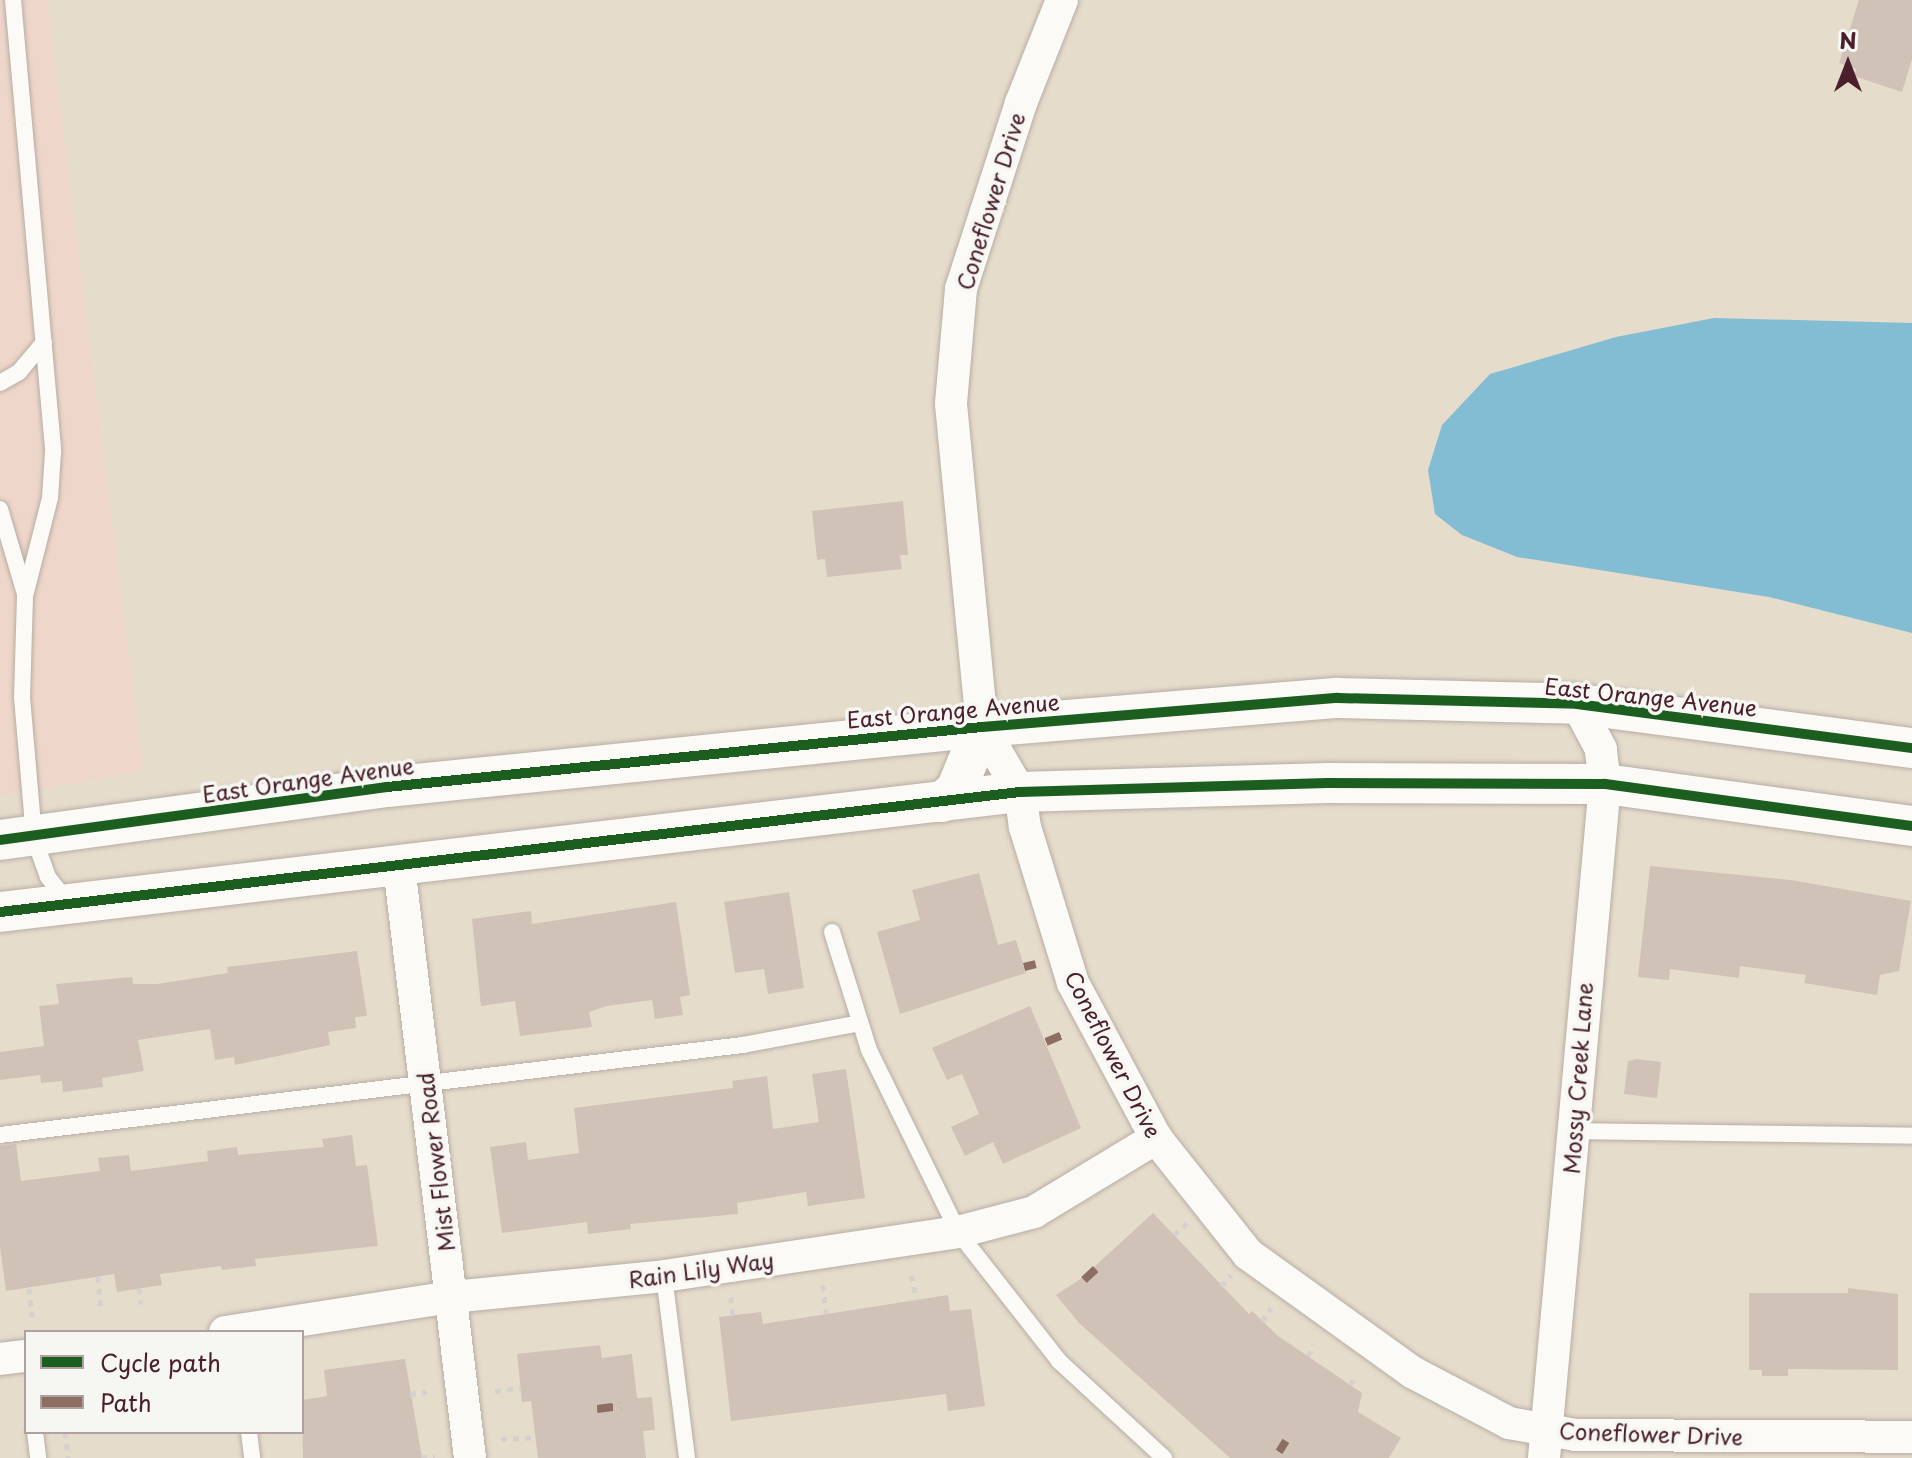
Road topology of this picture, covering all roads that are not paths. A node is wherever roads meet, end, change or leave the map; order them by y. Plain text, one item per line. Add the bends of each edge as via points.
1 (13, 0) edge
2 (1062, 0) edge
3 (44, 342) junction
4 (0, 383) edge
5 (0, 509) edge
6 (25, 596) junction
7 (1577, 704) junction
8 (982, 727) junction
9 (1912, 748) edge
10 (1605, 784) junction
11 (1020, 792) junction
12 (942, 802) junction
13 (1912, 826) edge
14 (17, 839) edge
15 (399, 866) junction
16 (68, 904) junction
17 (0, 912) edge
18 (832, 932) dead end
19 (860, 1023) junction
20 (426, 1086) junction
21 (1574, 1131) junction
22 (0, 1135) edge
23 (1912, 1136) edge
24 (1156, 1138) junction
25 (958, 1232) junction
26 (664, 1276) junction
27 (451, 1297) junction
28 (245, 1330) edge
29 (24, 1356) edge
30 (0, 1359) edge
31 (35, 1434) edge
32 (249, 1434) edge
33 (1912, 1437) edge
34 (1545, 1444) edge
35 (38, 1458) edge
36 (252, 1458) edge
37 (470, 1458) edge
38 (687, 1458) edge
39 (1164, 1458) edge

1 - 3 lane
2 - 8 street, Coneflower Drive via 1021,103 961,289 953,354 951,404
3 - 4 lane via 19,372
3 - 6 lane via 52,467
5 - 6 lane
6 - 14 lane
7 - 8 street, East Orange Avenue via 1338,698
7 - 9 street, East Orange Avenue
7 - 10 street, Mossy Creek Lane via 1601,749
8 - 11 street, Coneflower Drive
8 - 12 street via 956,790
8 - 14 street, East Orange Avenue via 387,787
10 - 11 street via 1327,783
10 - 13 street
10 - 21 street, Mossy Creek Lane
11 - 12 street
11 - 24 street, Coneflower Drive via 1025,827 1073,983
12 - 15 street
14 - 16 lane
15 - 16 street
15 - 20 street, Mist Flower Road
16 - 17 street
18 - 19 lane
19 - 20 lane via 792,1039
19 - 25 lane
20 - 22 lane
20 - 27 street, Mist Flower Road
21 - 23 lane
21 - 34 street, Mossy Creek Lane
24 - 25 street, Rain Lily Way via 1034,1212
24 - 34 street, Coneflower Drive via 1248,1254 1412,1372
25 - 26 street, Rain Lily Way
25 - 39 lane via 1059,1361
26 - 27 street, Rain Lily Way
26 - 38 lane
27 - 28 street, Rain Lily Way
27 - 37 street, Mist Flower Road
29 - 30 street
31 - 35 lane
32 - 36 lane
33 - 34 street, Coneflower Drive via 1576,1435

